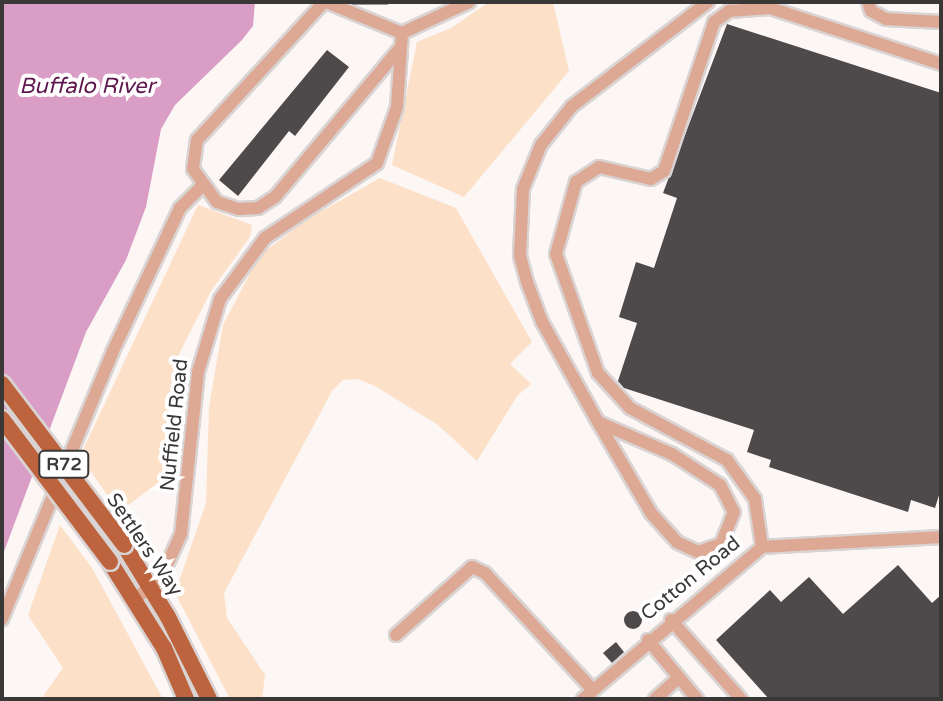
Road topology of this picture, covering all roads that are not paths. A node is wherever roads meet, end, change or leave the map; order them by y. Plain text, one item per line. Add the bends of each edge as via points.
1 (325, 2) edge
2 (469, 2) edge
3 (708, 2) edge
4 (868, 2) edge
5 (941, 22) edge
6 (402, 33) junction
7 (401, 47) junction
8 (941, 64) edge
9 (201, 187) junction
10 (2, 384) edge
11 (2, 419) edge
12 (598, 422) junction
13 (941, 537) edge
14 (762, 547) junction
15 (151, 589) junction
16 (135, 599) junction
17 (2, 619) edge
18 (671, 620) junction
19 (396, 635) dead end
20 (648, 640) junction
21 (678, 678) junction
22 (588, 695) edge
23 (186, 699) edge
24 (209, 699) edge
25 (655, 699) edge
26 (697, 699) edge
27 (741, 699) edge

1 - 6 street
1 - 9 street via 204,128 193,159
2 - 6 street
3 - 12 street via 572,106 541,145 523,189 520,255 527,282 542,322
4 - 5 street via 871,11 886,19
6 - 7 street, Nuffield Road
7 - 9 street via 285,189 266,204 227,206
7 - 15 street, Nuffield Road via 397,107 377,163 265,238 220,299 198,372 185,517 167,567
8 - 14 street via 770,8 729,11 714,22 664,171 651,179 592,169 576,182 556,254 598,373 630,408 727,460 755,499
9 - 17 street via 180,208 112,353 36,526
10 - 15 main road, Settlers Way / R72, bridge via 124,545
11 - 16 main road, Settlers Way / R72, bridge
12 - 12 street via 672,454 720,485 734,512 721,544 698,552 677,542 651,513
13 - 14 street, Cotton Road
14 - 18 street, Cotton Road
15 - 16 street, Nuffield Road
15 - 24 main road, Settlers Way / R72
16 - 23 main road, Settlers Way / R72
18 - 20 street, Cotton Road
18 - 27 street
19 - 22 street via 472,567 485,573
20 - 21 street
20 - 22 street, Cotton Road
21 - 25 street
21 - 26 street

